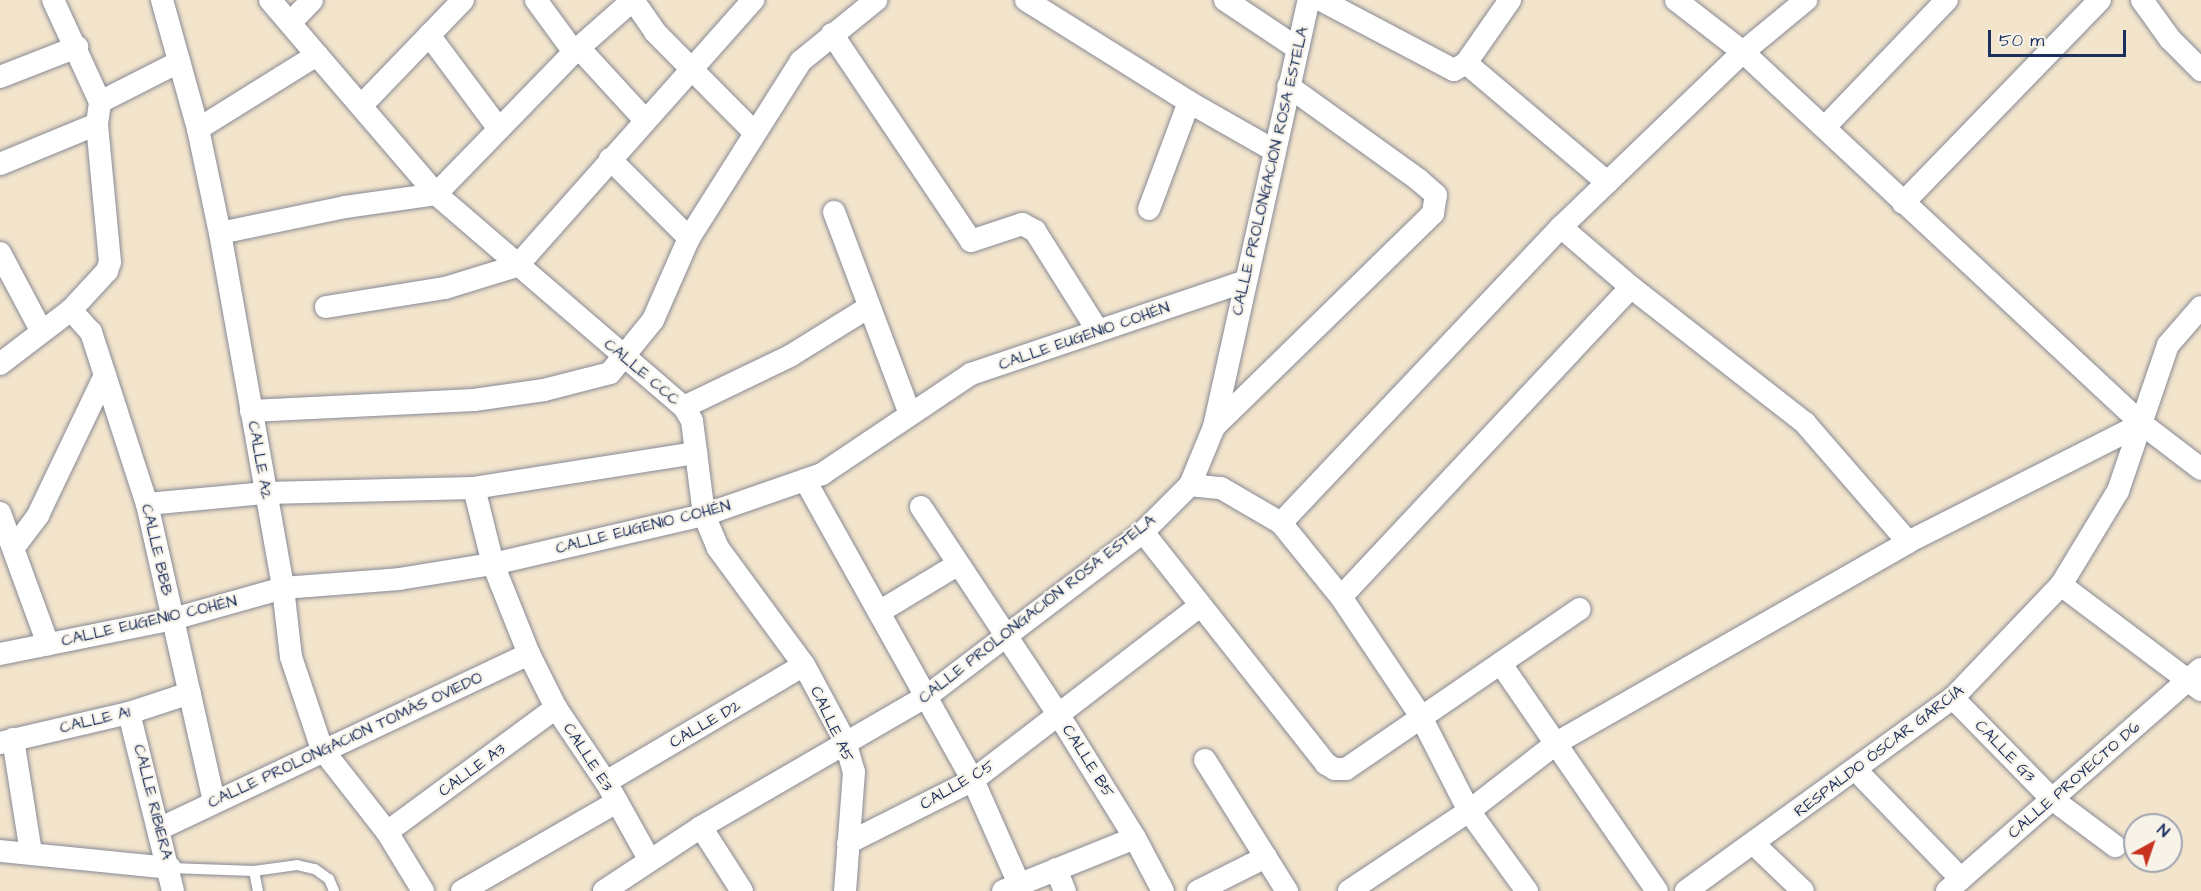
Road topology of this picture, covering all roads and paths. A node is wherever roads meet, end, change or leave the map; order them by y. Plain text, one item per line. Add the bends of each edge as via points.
1 (53, 0) edge
2 (162, 0) edge
3 (270, 0) edge
4 (312, 0) edge
5 (463, 0) edge
6 (536, 0) edge
7 (633, 0) edge
8 (753, 0) edge
9 (1026, 0) edge
10 (1225, 0) edge
11 (1310, 0) edge
12 (1322, 0) edge
13 (1510, 0) edge
14 (1676, 0) edge
15 (1806, 0) edge
16 (1947, 0) edge
17 (2100, 0) edge
18 (2142, 0) edge
19 (867, 3) edge
20 (291, 22) junction
21 (832, 34) junction
22 (429, 35) junction
23 (77, 47) junction
24 (1297, 48) junction
25 (577, 50) junction
26 (1743, 52) junction
27 (317, 55) junction
28 (179, 62) junction
29 (1466, 63) junction
30 (691, 69) junction
31 (2201, 70) edge
32 (0, 77) edge
33 (1287, 86) junction
34 (1189, 102) junction
35 (362, 106) junction
36 (99, 113) junction
37 (645, 120) junction
38 (1825, 127) junction
39 (198, 129) junction
40 (499, 129) junction
41 (754, 132) junction
42 (1273, 150) junction
43 (610, 159) junction
44 (0, 164) edge
45 (1607, 182) junction
46 (436, 194) junction
47 (1903, 203) junction
48 (1149, 209) dead end
49 (834, 212) dead end
50 (1561, 227) junction
51 (220, 233) junction
52 (689, 238) junction
53 (0, 253) edge
54 (517, 266) junction
55 (1245, 281) junction
56 (1631, 287) junction
57 (2201, 306) edge
58 (326, 307) dead end
59 (868, 307) junction
60 (71, 309) junction
61 (1098, 331) junction
62 (42, 332) junction
63 (626, 358) junction
64 (0, 364) edge
65 (105, 375) junction
66 (684, 407) junction
67 (252, 411) junction
68 (910, 414) junction
69 (2142, 423) junction
70 (1214, 427) junction
71 (696, 453) junction
72 (2201, 468) edge
73 (805, 480) junction
74 (1190, 485) junction
75 (474, 488) junction
76 (266, 493) junction
77 (147, 504) junction
78 (921, 507) dead end
79 (0, 513) edge
80 (704, 515) junction
81 (1281, 523) junction
82 (1143, 532) junction
83 (1908, 542) junction
84 (15, 546) junction
85 (493, 564) junction
86 (957, 565) junction
87 (2061, 585) junction
88 (283, 588) junction
89 (1341, 597) junction
90 (1200, 606) junction
91 (1580, 609) dead end
92 (879, 612) junction
93 (173, 619) junction
94 (1005, 635) junction
95 (48, 644) junction
96 (0, 654) edge
97 (529, 654) junction
98 (1501, 664) junction
99 (804, 665) junction
100 (2196, 680) edge
101 (190, 693) junction
102 (927, 696) junction
103 (1953, 698) junction
104 (556, 708) junction
105 (129, 713) junction
106 (1420, 715) junction
107 (1060, 717) junction
108 (7, 741) edge
109 (844, 741) junction
110 (1558, 742) junction
111 (322, 749) junction
112 (1205, 760) dead end
113 (1856, 770) junction
114 (973, 780) junction
115 (606, 782) junction
116 (2052, 799) junction
117 (214, 802) junction
118 (617, 802) junction
119 (1469, 811) junction
120 (701, 827) junction
121 (161, 828) junction
122 (387, 832) junction
123 (1135, 838) junction
124 (848, 843) junction
125 (1755, 844) junction
126 (2115, 846) dead end
127 (0, 851) edge
128 (31, 853) junction
129 (1266, 857) junction
130 (649, 859) junction
131 (170, 868) junction
132 (1056, 869) junction
133 (254, 871) junction
134 (1954, 885) edge
135 (618, 887) edge
136 (1011, 888) edge
137 (173, 891) edge
138 (258, 891) edge
139 (334, 891) edge
140 (423, 891) edge
141 (462, 891) edge
142 (742, 891) edge
143 (845, 891) edge
144 (1065, 891) edge
145 (1163, 891) edge
146 (1198, 891) edge
147 (1287, 891) edge
148 (1349, 891) edge
149 (1527, 891) edge
150 (1657, 891) edge
151 (1686, 891) edge
152 (1803, 891) edge

1 - 23 street
2 - 28 street, CALLE A2
3 - 20 street, CALLE CCC
4 - 20 street
5 - 22 street
6 - 25 street
7 - 25 street
7 - 30 street via 655,32
8 - 30 street
9 - 34 street
10 - 24 street
11 - 24 street, CALLE PROLONGACIÓN ROSA ESTELA
12 - 29 street via 1442,66 1454,70
13 - 29 street
14 - 26 street
15 - 26 street
16 - 38 street
17 - 47 street
18 - 31 street via 2170,39
19 - 21 street
20 - 27 street, CALLE CCC
21 - 41 street via 801,61
21 - 61 street via 971,241 1022,224 1035,231
22 - 35 street
22 - 40 street
23 - 32 street
23 - 36 street
24 - 33 street, CALLE PROLONGACIÓN ROSA ESTELA
25 - 37 street
25 - 40 street
26 - 38 street
26 - 45 street
27 - 35 street, CALLE CCC
27 - 39 street
28 - 36 street
28 - 39 street, CALLE A2
29 - 45 street
30 - 37 street
30 - 41 street
33 - 42 street, CALLE PROLONGACIÓN ROSA ESTELA
33 - 70 street via 1419,180 1436,195 1433,213
34 - 42 street
34 - 48 street
35 - 46 street, CALLE CCC
36 - 44 street
36 - 60 street via 110,262 107,271
37 - 43 street
38 - 47 street
39 - 51 street, CALLE A2
40 - 46 street
41 - 52 street
42 - 55 street, CALLE PROLONGACIÓN ROSA ESTELA
43 - 52 street
43 - 54 street
45 - 50 street
46 - 51 street via 345,207
46 - 54 street, CALLE CCC
47 - 69 street
49 - 59 street
50 - 56 street
50 - 81 street
51 - 67 street, CALLE A2
52 - 63 street via 653,321
53 - 62 street
54 - 58 street via 445,288
54 - 63 street, CALLE CCC
55 - 61 street, CALLE EUGENIO COHÉN
55 - 70 street, CALLE PROLONGACIÓN ROSA ESTELA
56 - 83 street via 1805,423
56 - 89 street
57 - 69 street, RESPALDO ÓSCAR GARCÍA via 2168,345
59 - 66 street via 790,356
59 - 68 street
60 - 62 street
60 - 65 street, CALLE BBB via 91,332
61 - 68 street, CALLE EUGENIO COHÉN via 971,374
62 - 64 street
63 - 66 street, CALLE CCC
63 - 67 street via 610,373 592,380 474,400
65 - 77 street, CALLE BBB
65 - 84 street via 38,514
66 - 71 street, CALLE CCC via 692,421
67 - 76 street, CALLE A2
68 - 73 street, CALLE EUGENIO COHÉN via 860,451
69 - 72 street
69 - 83 street
69 - 87 street, RESPALDO ÓSCAR GARCÍA via 2118,491
70 - 74 street, CALLE PROLONGACIÓN ROSA ESTELA
71 - 75 street
71 - 80 street, CALLE CCC
73 - 80 street, CALLE EUGENIO COHÉN
73 - 92 street
74 - 81 street via 1221,488
74 - 82 street, CALLE PROLONGACIÓN ROSA ESTELA
75 - 76 street
75 - 85 street, CALLE E3
76 - 77 street
76 - 88 street, CALLE A2
77 - 93 street, CALLE BBB
78 - 86 street, CALLE B5
79 - 84 street
80 - 85 street, CALLE EUGENIO COHÉN
80 - 99 street, CALLE CCC via 718,548
81 - 89 street
82 - 90 street
82 - 94 street, CALLE PROLONGACIÓN ROSA ESTELA
83 - 110 street
84 - 95 street
85 - 88 street, CALLE EUGENIO COHÉN via 399,579
85 - 97 street, CALLE E3
86 - 92 street
86 - 94 street, CALLE B5
87 - 100 street
87 - 103 street, RESPALDO ÓSCAR GARCÍA
88 - 93 street, CALLE EUGENIO COHÉN
88 - 111 street, CALLE A2 via 291,657
89 - 106 street
90 - 106 street via 1326,764 1335,769 1346,769
90 - 107 street, CALLE C5
91 - 98 street
92 - 102 street
93 - 95 street, CALLE EUGENIO COHÉN
93 - 101 street, CALLE BBB
94 - 102 street, CALLE PROLONGACIÓN ROSA ESTELA
94 - 107 street, CALLE B5
95 - 96 street, CALLE EUGENIO COHÉN
97 - 104 street, CALLE E3
97 - 111 street, CALLE PROLONGACIÓN TOMÁS OVIEDO
98 - 106 street
98 - 110 street
99 - 109 street, CALLE A5
99 - 115 street, CALLE D2
100 - 116 street, CALLE PROYECTO D6
101 - 105 street, CALLE A1
101 - 117 street, CALLE BBB
102 - 109 street, CALLE PROLONGACIÓN ROSA ESTELA
102 - 114 street
103 - 113 street, RESPALDO ÓSCAR GARCÍA
103 - 116 street, CALLE G3
104 - 115 street, CALLE E3
104 - 122 street, CALLE A3
105 - 108 street, CALLE A1
105 - 121 street, CALLE RIBIERA
106 - 119 street
107 - 114 street, CALLE C5
107 - 123 street, CALLE B5
108 - 128 street
109 - 120 street, CALLE PROLONGACIÓN ROSA ESTELA
109 - 124 street, CALLE A5 via 854,772
110 - 119 street
110 - 150 street
111 - 117 street, CALLE PROLONGACIÓN TOMÁS OVIEDO
111 - 122 street, CALLE A2
112 - 129 street
113 - 125 street, RESPALDO ÓSCAR GARCÍA
113 - 134 street
114 - 124 street, CALLE C5
114 - 136 street
115 - 118 street, CALLE E3
116 - 126 street, CALLE G3
116 - 134 street, CALLE PROYECTO D6
117 - 121 street, CALLE PROLONGACIÓN TOMÁS OVIEDO
118 - 130 street, CALLE E3
118 - 141 street
119 - 148 street
119 - 149 street
120 - 130 street, CALLE PROLONGACIÓN ROSA ESTELA
120 - 142 street
121 - 131 street, CALLE RIBIERA
122 - 140 street, CALLE A2
123 - 132 street
123 - 145 street, CALLE B5
124 - 143 street, CALLE A5
125 - 151 street, RESPALDO ÓSCAR GARCÍA
125 - 152 street
127 - 128 street
128 - 131 street
129 - 146 street
129 - 147 street
130 - 135 street, CALLE PROLONGACIÓN ROSA ESTELA
131 - 133 lane
131 - 137 street, CALLE RIBIERA
132 - 136 street
132 - 144 street
133 - 138 lane
133 - 139 lane via 297,865 315,869 329,879

